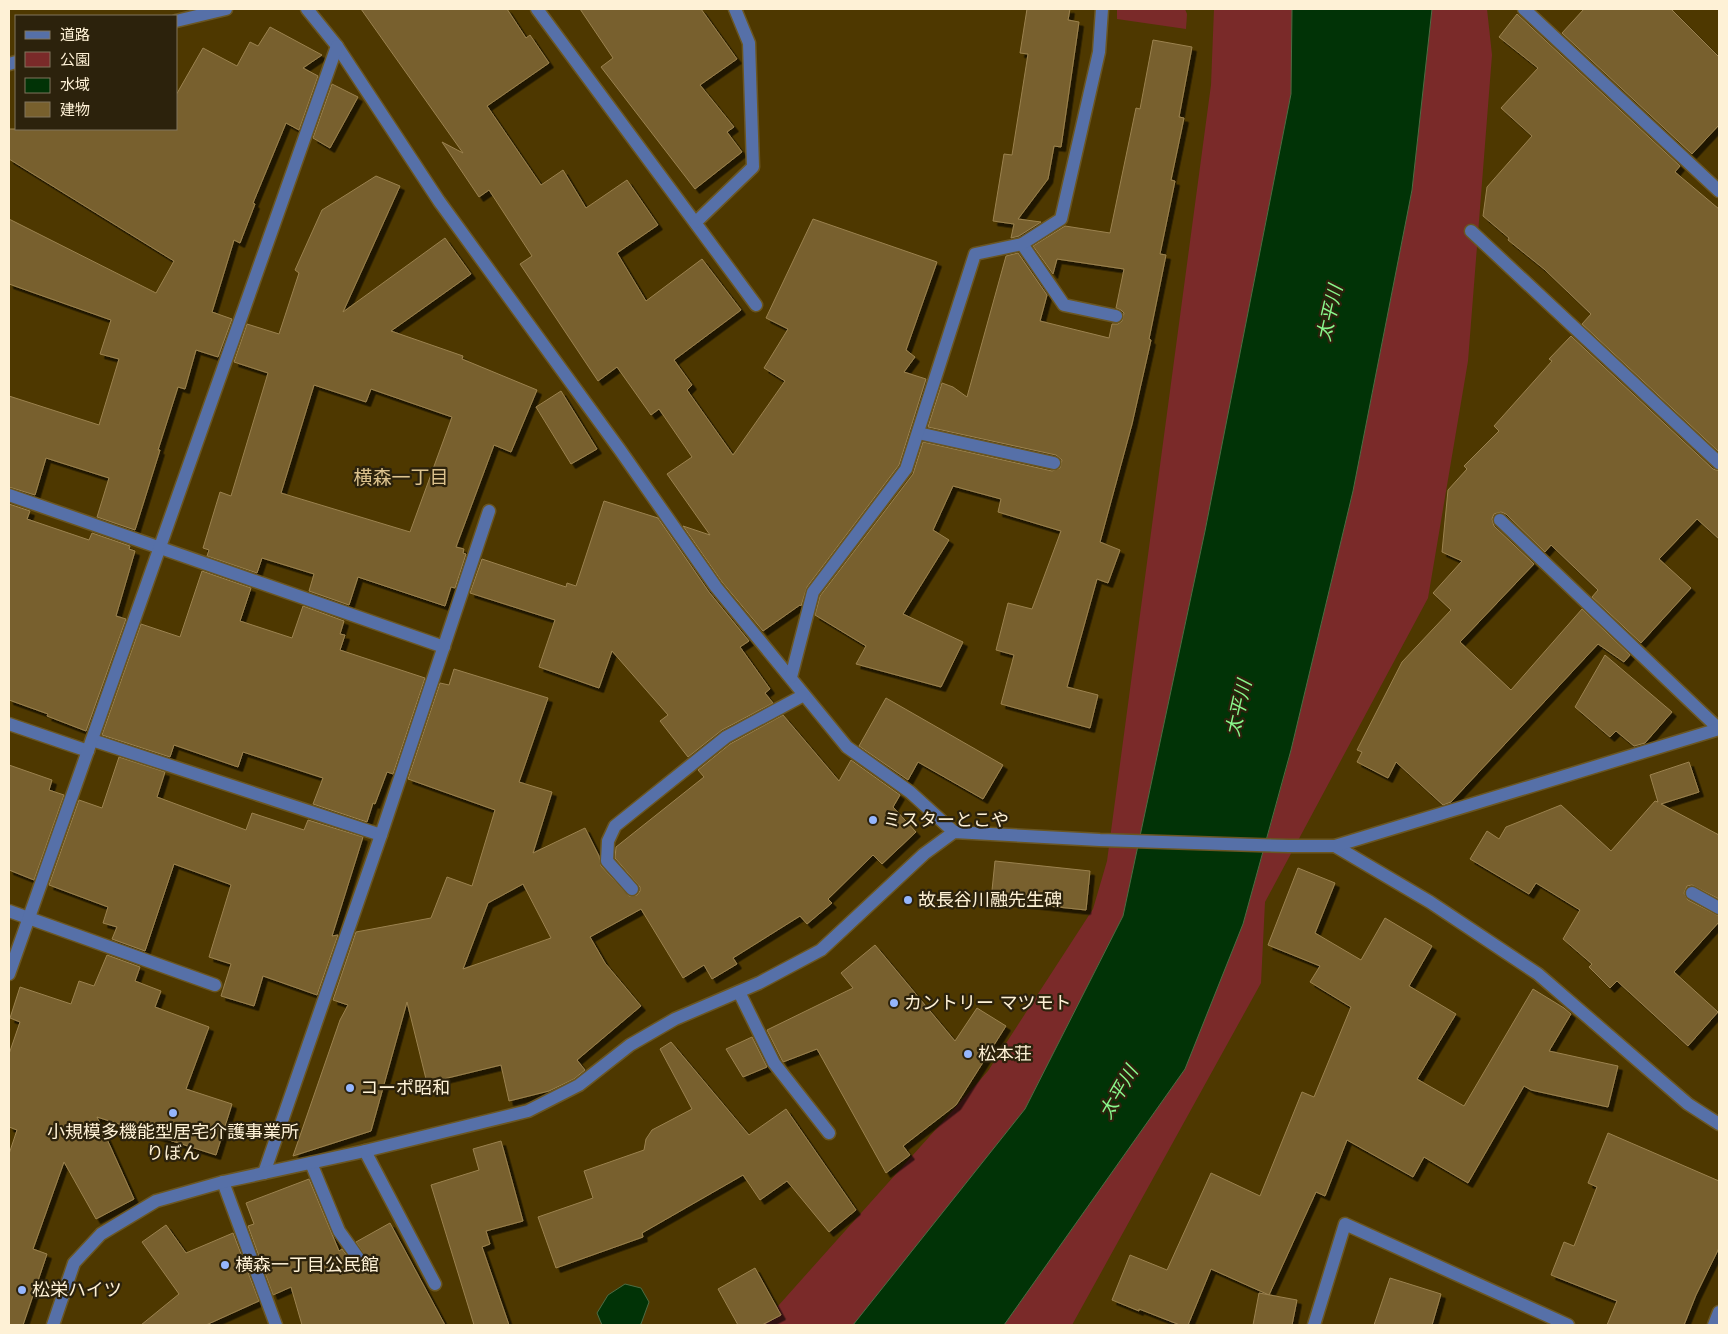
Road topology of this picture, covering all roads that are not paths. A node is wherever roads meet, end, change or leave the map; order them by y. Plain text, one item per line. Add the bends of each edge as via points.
1 (226, 9) edge
2 (307, 9) edge
3 (537, 9) edge
4 (735, 9) edge
5 (1102, 9) edge
6 (1524, 9) edge
7 (178, 21) edge
8 (337, 46) junction
9 (1719, 191) edge
10 (696, 222) junction
11 (1471, 231) dead end
12 (1022, 244) junction
13 (756, 304) dead end
14 (1116, 316) dead end
15 (918, 433) junction
16 (1054, 463) dead end
17 (1719, 463) edge
18 (9, 495) edge
19 (489, 511) dead end
20 (1500, 520) dead end
21 (160, 548) junction
22 (444, 647) junction
23 (791, 677) junction
24 (804, 695) junction
25 (9, 724) edge
26 (90, 745) junction
27 (954, 832) junction
28 (382, 835) junction
29 (1335, 846) junction
30 (632, 889) dead end
31 (1692, 893) dead end
32 (1719, 908) edge
33 (9, 911) edge
34 (29, 918) junction
35 (9, 974) edge
36 (215, 985) dead end
37 (739, 992) junction
38 (1719, 1124) edge
39 (829, 1133) dead end
40 (365, 1151) junction
41 (311, 1163) junction
42 (264, 1173) junction
43 (223, 1182) junction
44 (361, 1262) dead end
45 (435, 1284) dead end
46 (1719, 1312) edge
47 (54, 1325) edge
48 (276, 1325) edge
49 (1314, 1325) edge
50 (1568, 1325) edge
51 (1714, 1325) edge

1 - 7 street
2 - 8 street
3 - 10 street
4 - 10 street via 748,43 753,166
5 - 12 street via 1099,52 1062,219
6 - 9 street
8 - 21 street
8 - 23 street via 439,201 716,587
10 - 13 street
11 - 17 street
12 - 14 street via 1064,305
12 - 15 street via 975,254
15 - 16 street
15 - 23 street via 906,469 812,592
18 - 21 street
19 - 22 street
20 - 29 street via 1719,729
21 - 22 street
21 - 26 street
22 - 28 street
23 - 24 street
24 - 27 street via 847,747 910,792
24 - 30 street via 726,738 616,826 608,841 607,861
25 - 26 street
26 - 28 street
26 - 34 street
27 - 29 street via 1100,840
27 - 37 street via 924,854 821,950
28 - 42 street
29 - 38 street via 1430,902 1538,974 1688,1104
31 - 32 street
33 - 34 street
34 - 35 street
34 - 36 street
37 - 39 street via 774,1063
37 - 40 street via 675,1020 630,1045 579,1085 528,1110
40 - 41 street
40 - 45 street
41 - 42 street
41 - 44 street via 339,1231
42 - 43 street
43 - 47 street via 156,1202 101,1234 74,1263
43 - 48 street
46 - 51 street
49 - 50 street via 1345,1224

